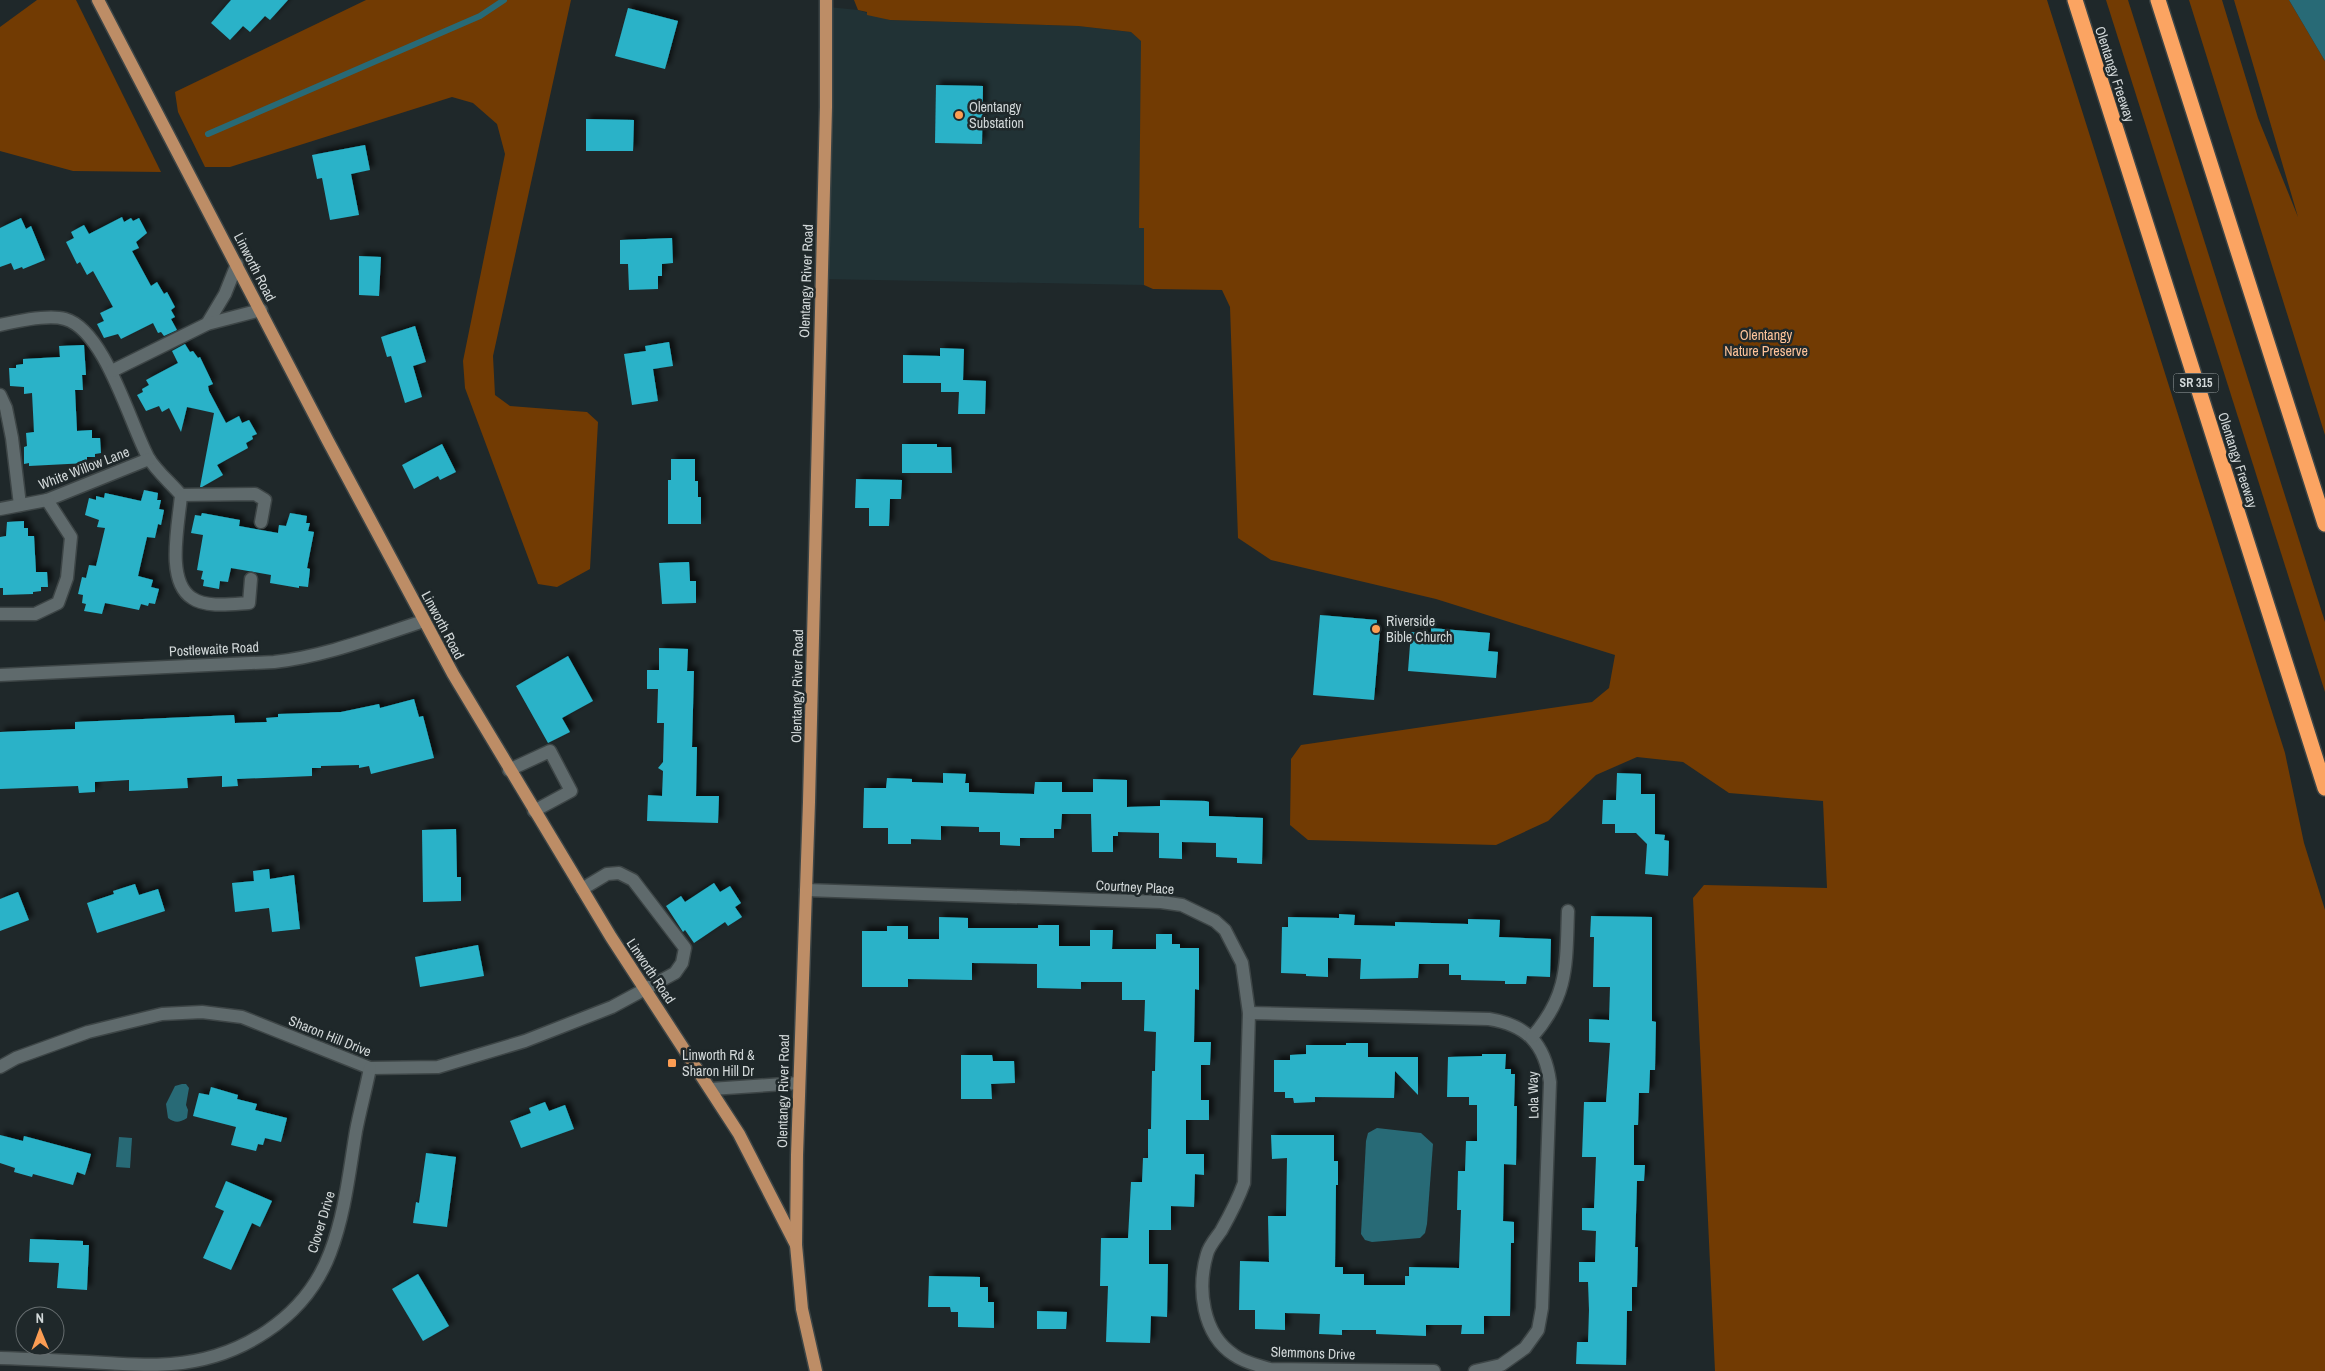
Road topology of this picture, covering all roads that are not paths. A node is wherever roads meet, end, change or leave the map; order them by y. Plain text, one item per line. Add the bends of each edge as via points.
1 (98, 0) edge
2 (826, 0) edge
3 (2075, 0) edge
4 (2158, 0) edge
5 (237, 264) junction
6 (261, 310) junction
7 (207, 324) junction
8 (0, 325) edge
9 (112, 371) junction
10 (0, 394) edge
11 (149, 459) junction
12 (181, 495) junction
13 (47, 500) junction
14 (20, 505) junction
15 (0, 509) edge
16 (261, 522) dead end
17 (2325, 524) edge
18 (251, 579) dead end
19 (0, 614) edge
20 (424, 621) junction
21 (0, 674) edge
22 (509, 770) junction
23 (2325, 788) edge
24 (534, 811) junction
25 (582, 889) junction
26 (806, 890) junction
27 (1568, 911) dead end
28 (645, 989) junction
29 (1249, 1013) junction
30 (1532, 1037) junction
31 (0, 1067) edge
32 (370, 1068) junction
33 (799, 1083) junction
34 (711, 1089) junction
35 (796, 1245) junction
36 (1209, 1325) joint
37 (0, 1358) edge
38 (816, 1371) edge
39 (1434, 1371) edge
40 (1475, 1371) edge

1 - 5 main road, Linworth Road
2 - 26 main road, Olentangy River Road
3 - 23 highway, Olentangy Freeway / SR 315
4 - 17 highway
5 - 6 main road, Linworth Road
5 - 7 street via 225,294
6 - 7 street
6 - 20 main road, Linworth Road
7 - 9 street
8 - 9 street via 66,319 93,342
9 - 11 street
10 - 14 street via 10,430
11 - 12 street
11 - 13 street, White Willow Lane
12 - 16 street via 255,494 265,500
12 - 18 street via 176,563 179,584 192,599 222,606 249,603
13 - 14 street, White Willow Lane
13 - 19 street via 71,537 68,578 58,603 35,614
14 - 15 street, White Willow Lane
20 - 21 street, Postlewaite Road via 336,650 274,662
20 - 22 main road, Linworth Road
22 - 24 main road, Linworth Road
22 - 24 street via 550,751 571,791
24 - 25 main road, Linworth Road
25 - 28 main road, Linworth Road
25 - 28 street, Sharon Hill Drive via 607,874 619,873 633,880 685,948 682,963 675,972
26 - 29 street, Courtney Place via 1182,905 1215,921 1234,944 1242,963
26 - 33 main road, Olentangy River Road
27 - 30 street via 1562,989 1547,1019
28 - 32 street, Sharon Hill Drive via 612,1007 525,1041 438,1066
28 - 34 main road, Linworth Road
29 - 30 street via 1489,1019 1504,1022
29 - 36 street, Courtney Place via 1244,1183 1239,1199 1207,1253 1202,1286
30 - 40 street, Lola Way via 1542,1051 1550,1082 1542,1308 1538,1330 1525,1348 1501,1365
31 - 32 street, Sharon Hill Drive via 88,1032 162,1014 202,1012 242,1017
32 - 37 street, Clover Drive via 344,1208 330,1255 306,1296 278,1324 252,1341 222,1353 172,1364
33 - 34 street
33 - 35 main road, Olentangy River Road
34 - 35 main road, Linworth Road via 739,1134
35 - 38 main road, Olentangy River Road via 802,1309
36 - 39 street, Slemmons Drive via 1233,1355 1270,1369

